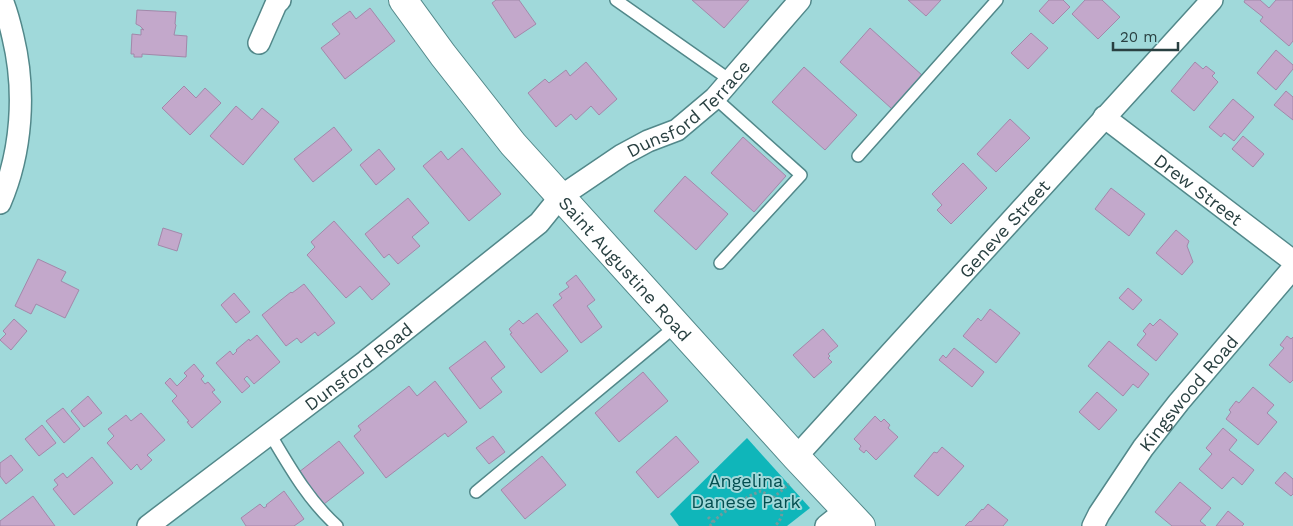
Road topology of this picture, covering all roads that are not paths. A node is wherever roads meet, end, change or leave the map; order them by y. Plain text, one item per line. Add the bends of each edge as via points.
1 (2, 0) edge
2 (280, 0) edge
3 (404, 0) edge
4 (616, 0) edge
5 (800, 0) edge
6 (997, 0) edge
7 (1212, 0) edge
8 (259, 43) dead end
9 (730, 80) junction
10 (715, 98) junction
11 (1104, 117) junction
12 (858, 156) dead end
13 (560, 197) junction
14 (0, 203) edge
15 (1293, 261) edge
16 (720, 263) dead end
17 (1293, 268) edge
18 (677, 325) junction
19 (270, 434) junction
20 (793, 469) junction
21 (476, 492) dead end
22 (844, 521) edge
23 (148, 526) edge
24 (336, 526) edge
25 (1093, 526) edge

1 - 14 street via 17,55 21,103 17,145
2 - 8 street
3 - 13 main road, Saint Augustine Road via 513,144
4 - 9 lane
5 - 9 street, Dunsford Terrace
6 - 12 lane
7 - 11 street, Geneve Street
9 - 10 street, Dunsford Terrace
10 - 13 street, Dunsford Terrace via 677,130 622,155
10 - 16 lane via 801,175
11 - 15 street, Drew Street
11 - 20 street, Geneve Street
13 - 18 main road, Saint Augustine Road
13 - 19 street, Dunsford Road via 539,223
17 - 25 street, Kingswood Road via 1143,448
18 - 20 main road, Saint Augustine Road
18 - 21 lane
19 - 23 street, Dunsford Road
19 - 24 lane via 300,484
20 - 22 main road, Saint Augustine Road

